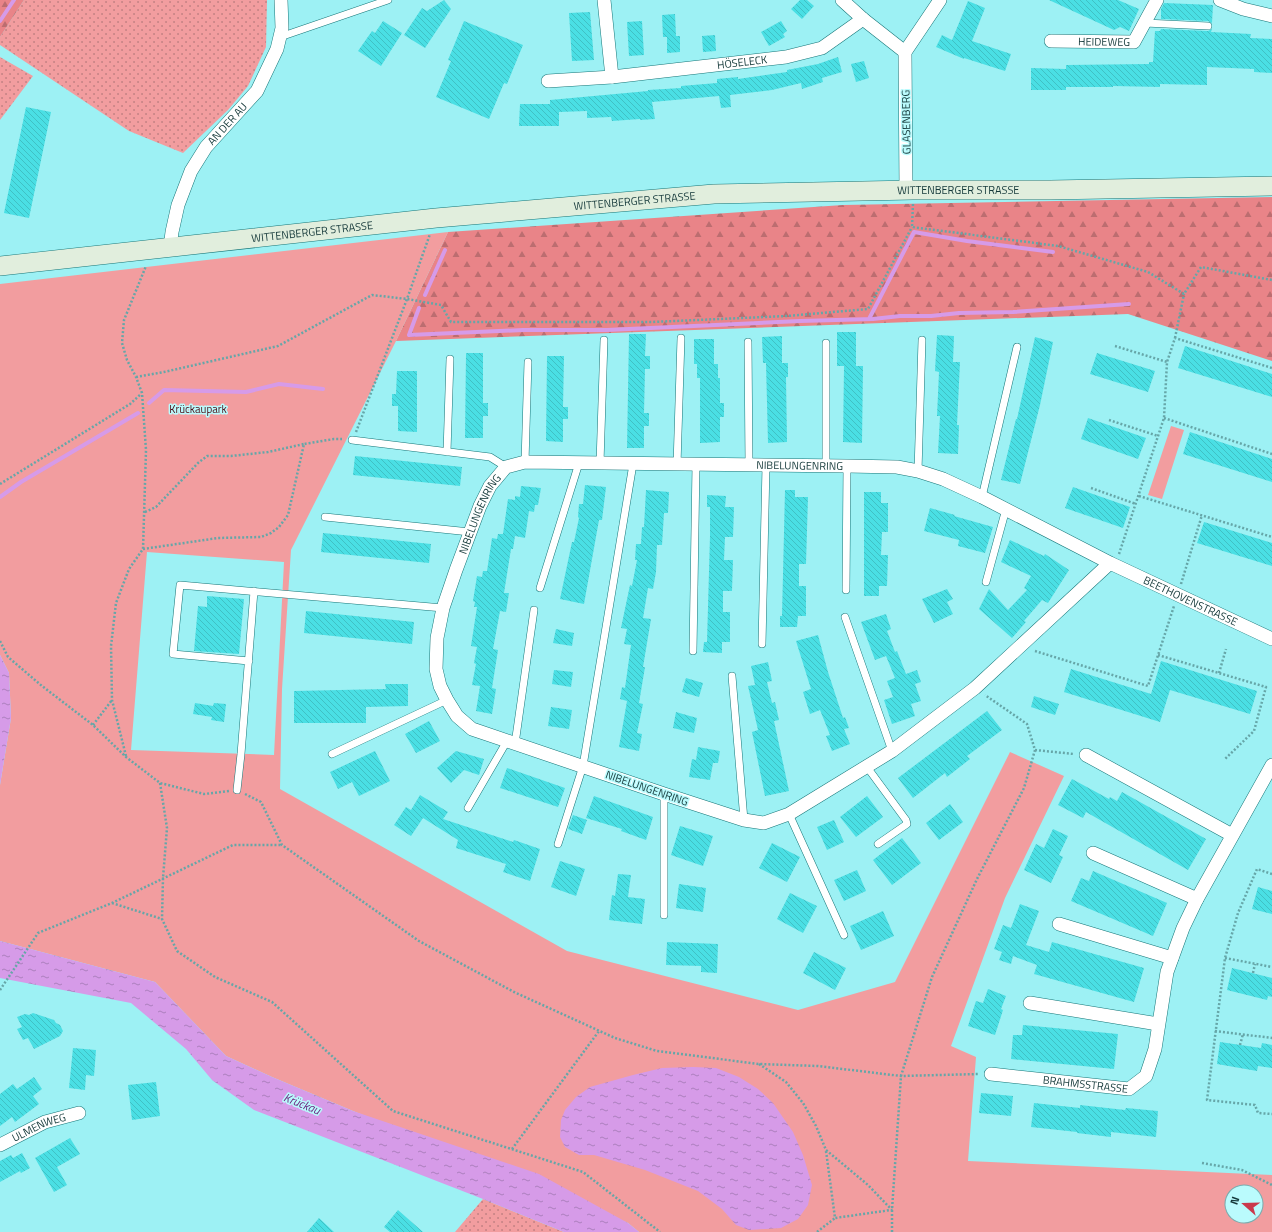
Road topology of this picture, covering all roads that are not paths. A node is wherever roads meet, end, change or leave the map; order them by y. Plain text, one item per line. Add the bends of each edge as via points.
1 (281, 0) edge
2 (388, 0) edge
3 (604, 0) edge
4 (842, 0) edge
5 (940, 0) edge
6 (1157, 0) edge
7 (1220, 0) edge
8 (1272, 16) edge
9 (863, 19) junction
10 (1145, 22) junction
11 (1208, 26) dead end
12 (280, 37) junction
13 (1051, 40) dead end
14 (905, 52) junction
15 (612, 77) junction
16 (548, 81) dead end
17 (1272, 186) edge
18 (910, 190) junction
19 (162, 249) junction
20 (0, 266) edge
21 (681, 338) dead end
22 (604, 340) dead end
23 (922, 340) dead end
24 (748, 342) dead end
25 (826, 343) dead end
26 (1017, 347) dead end
27 (450, 359) dead end
28 (528, 362) dead end
29 (352, 440) road end
30 (447, 452) junction
31 (524, 462) junction
32 (580, 463) junction
33 (600, 463) junction
34 (633, 464) junction
35 (677, 464) junction
36 (696, 465) junction
37 (749, 466) junction
38 (766, 466) junction
39 (826, 466) junction
40 (847, 466) junction
41 (506, 467) junction
42 (918, 471) junction
43 (982, 496) junction
44 (1006, 509) junction
45 (325, 517) dead end
46 (470, 532) junction
47 (1110, 563) junction
48 (986, 582) dead end
49 (540, 588) dead end
50 (846, 590) dead end
51 (254, 591) junction
52 (443, 608) junction
53 (534, 610) dead end
54 (845, 617) dead end
55 (1272, 639) edge
56 (762, 644) dead end
57 (693, 651) dead end
58 (249, 661) junction
59 (732, 676) dead end
60 (447, 700) junction
61 (511, 742) junction
62 (892, 751) junction
63 (332, 754) dead end
64 (1086, 755) road end
65 (1272, 765) edge
66 (583, 766) junction
67 (867, 767) junction
68 (237, 790) road end
69 (664, 794) junction
70 (468, 808) dead end
71 (789, 814) junction
72 (744, 820) junction
73 (1232, 835) junction
74 (558, 844) dead end
75 (878, 844) dead end
76 (1093, 854) dead end
77 (1197, 899) junction
78 (664, 915) dead end
79 (1059, 924) dead end
80 (844, 935) dead end
81 (1172, 958) junction
82 (1030, 1003) dead end
83 (1158, 1024) junction
84 (991, 1074) road end
85 (79, 1113) dead end
86 (0, 1145) edge

1 - 12 street, AN DER AU
2 - 12 lane
3 - 15 street
4 - 9 street
5 - 14 street
6 - 10 street, HEIDEWEG
7 - 8 street
9 - 14 street
9 - 15 street, HÖSELECK via 822,48 786,57
10 - 11 lane
10 - 13 street, HEIDEWEG via 1134,42
12 - 19 street, AN DER AU via 277,50 257,90 206,147 190,171 172,232
14 - 18 street, GLASENBERG
15 - 16 street, HÖSELECK
17 - 18 main road, WITTENBERGER STRASSE
18 - 19 main road, WITTENBERGER STRASSE via 714,194 436,218
19 - 20 main road, WITTENBERGER STRASSE
21 - 35 lane
22 - 33 lane
23 - 42 lane
24 - 37 lane
25 - 39 lane
26 - 43 lane
27 - 30 lane
28 - 31 lane
29 - 30 lane
30 - 41 lane via 490,457
31 - 32 street, NIBELUNGENRING
31 - 41 street, NIBELUNGENRING
32 - 33 street, NIBELUNGENRING
32 - 49 lane
33 - 34 street, NIBELUNGENRING
34 - 35 street, NIBELUNGENRING
34 - 66 lane
35 - 36 street, NIBELUNGENRING
36 - 37 street, NIBELUNGENRING
36 - 57 lane
37 - 38 street, NIBELUNGENRING
38 - 39 street, NIBELUNGENRING
38 - 56 lane
39 - 40 street, NIBELUNGENRING
40 - 42 street, NIBELUNGENRING via 897,467
40 - 50 lane
41 - 46 street, NIBELUNGENRING via 490,486
42 - 43 street, NIBELUNGENRING
43 - 44 street, NIBELUNGENRING
44 - 47 street, NIBELUNGENRING
44 - 48 lane
45 - 46 lane
46 - 52 street, NIBELUNGENRING
47 - 55 street, BEETHOVENSTRASSE
47 - 62 street, NIBELUNGENRING via 975,688
51 - 52 lane
51 - 58 lane
51 - 58 lane via 180,584 173,654
52 - 60 street, NIBELUNGENRING via 437,638 436,669
53 - 61 lane
54 - 62 lane
58 - 68 lane
59 - 72 lane
60 - 61 street, NIBELUNGENRING via 457,716 472,729
60 - 63 lane
61 - 66 street, NIBELUNGENRING
61 - 70 lane
62 - 67 street, NIBELUNGENRING
64 - 73 street
65 - 73 street, BRAHMSSTRASSE
66 - 69 street, NIBELUNGENRING
66 - 74 lane
67 - 71 street, NIBELUNGENRING
67 - 75 lane via 907,824
69 - 72 street, NIBELUNGENRING
69 - 78 lane
71 - 72 street, NIBELUNGENRING via 764,823
71 - 80 lane
73 - 77 street, BRAHMSSTRASSE
76 - 77 street
77 - 81 street, BRAHMSSTRASSE
79 - 81 street
81 - 83 street, BRAHMSSTRASSE
82 - 83 street
83 - 84 street, BRAHMSSTRASSE via 1155,1048 1146,1076 1129,1089
85 - 86 street, ULMENWEG via 45,1122

